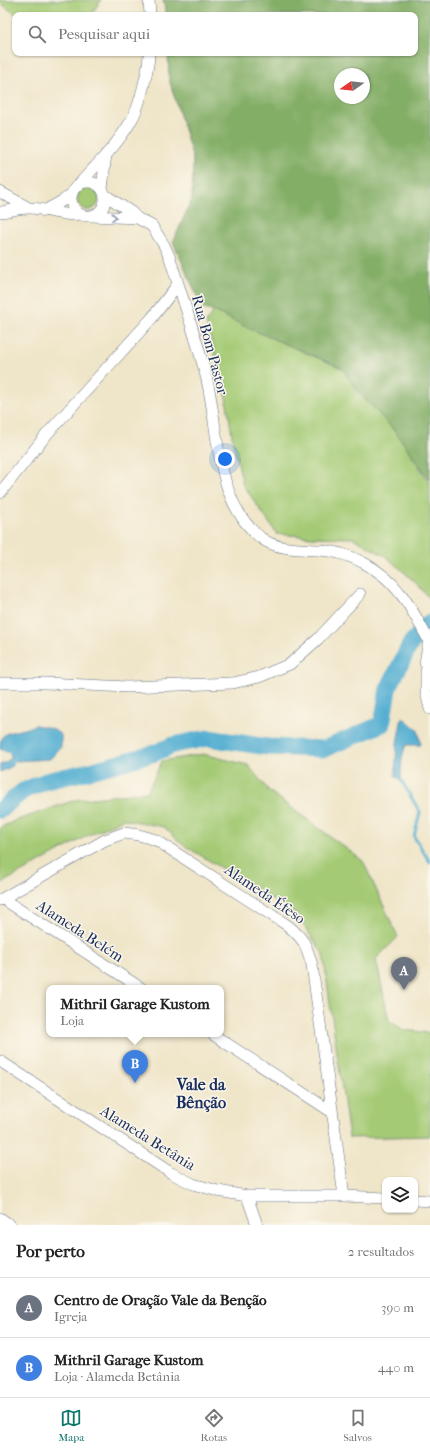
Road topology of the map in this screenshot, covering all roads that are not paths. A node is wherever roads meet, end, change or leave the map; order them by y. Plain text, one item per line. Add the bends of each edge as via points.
1 (148, 0) edge
2 (150, 12) edge
3 (149, 56) edge
4 (106, 154) junction
5 (75, 189) junction
6 (0, 192) edge
7 (103, 192) junction
8 (29, 208) junction
9 (44, 210) junction
10 (0, 212) edge
11 (79, 214) junction
12 (91, 216) junction
13 (137, 218) junction
14 (178, 284) junction
15 (0, 493) edge
16 (360, 594) dead end
17 (428, 638) edge
18 (428, 667) edge
19 (0, 683) edge
20 (430, 709) edge
21 (1, 900) edge
22 (136, 985) edge
23 (217, 1037) edge
24 (0, 1060) edge
25 (332, 1112) junction
26 (246, 1196) junction
27 (344, 1196) junction
28 (382, 1198) edge
29 (418, 1200) edge
30 (430, 1201) edge
31 (0, 1218) edge
32 (10, 1225) edge
33 (257, 1225) edge

1 - 2 street
3 - 4 street via 141,96 132,121
4 - 5 street
4 - 7 street
5 - 7 street via 83,183 90,182 96,184
5 - 9 street via 64,200
5 - 11 street via 72,205
6 - 8 street
7 - 12 street via 105,202 102,208
7 - 13 street, Rua Bom Pastor
8 - 9 street
8 - 10 street
9 - 11 street via 63,215
11 - 12 street
12 -> 13 street, Rua Bom Pastor
13 - 14 street, Rua Bom Pastor via 152,226 158,235 170,258
14 - 15 street via 152,318 47,434
14 - 17 street, Rua Bom Pastor via 207,380 220,459 232,500 247,526 263,540 283,547 327,550 350,556 381,573 400,593
16 - 19 street via 318,639 290,664 259,677 233,683 127,687
17 - 18 street
18 - 20 street via 426,692
21 - 22 street, Alameda Belém
21 - 25 street, Alameda Éfeso via 105,840 124,833 156,840 301,936 312,965
23 - 25 street
24 - 26 street, Alameda Betânia via 171,1173 193,1184
25 - 27 street, Alameda Éfeso
26 - 27 street, Alameda Betânia
26 - 33 street
27 - 28 street, Alameda Betânia
29 - 30 street
31 - 32 street

